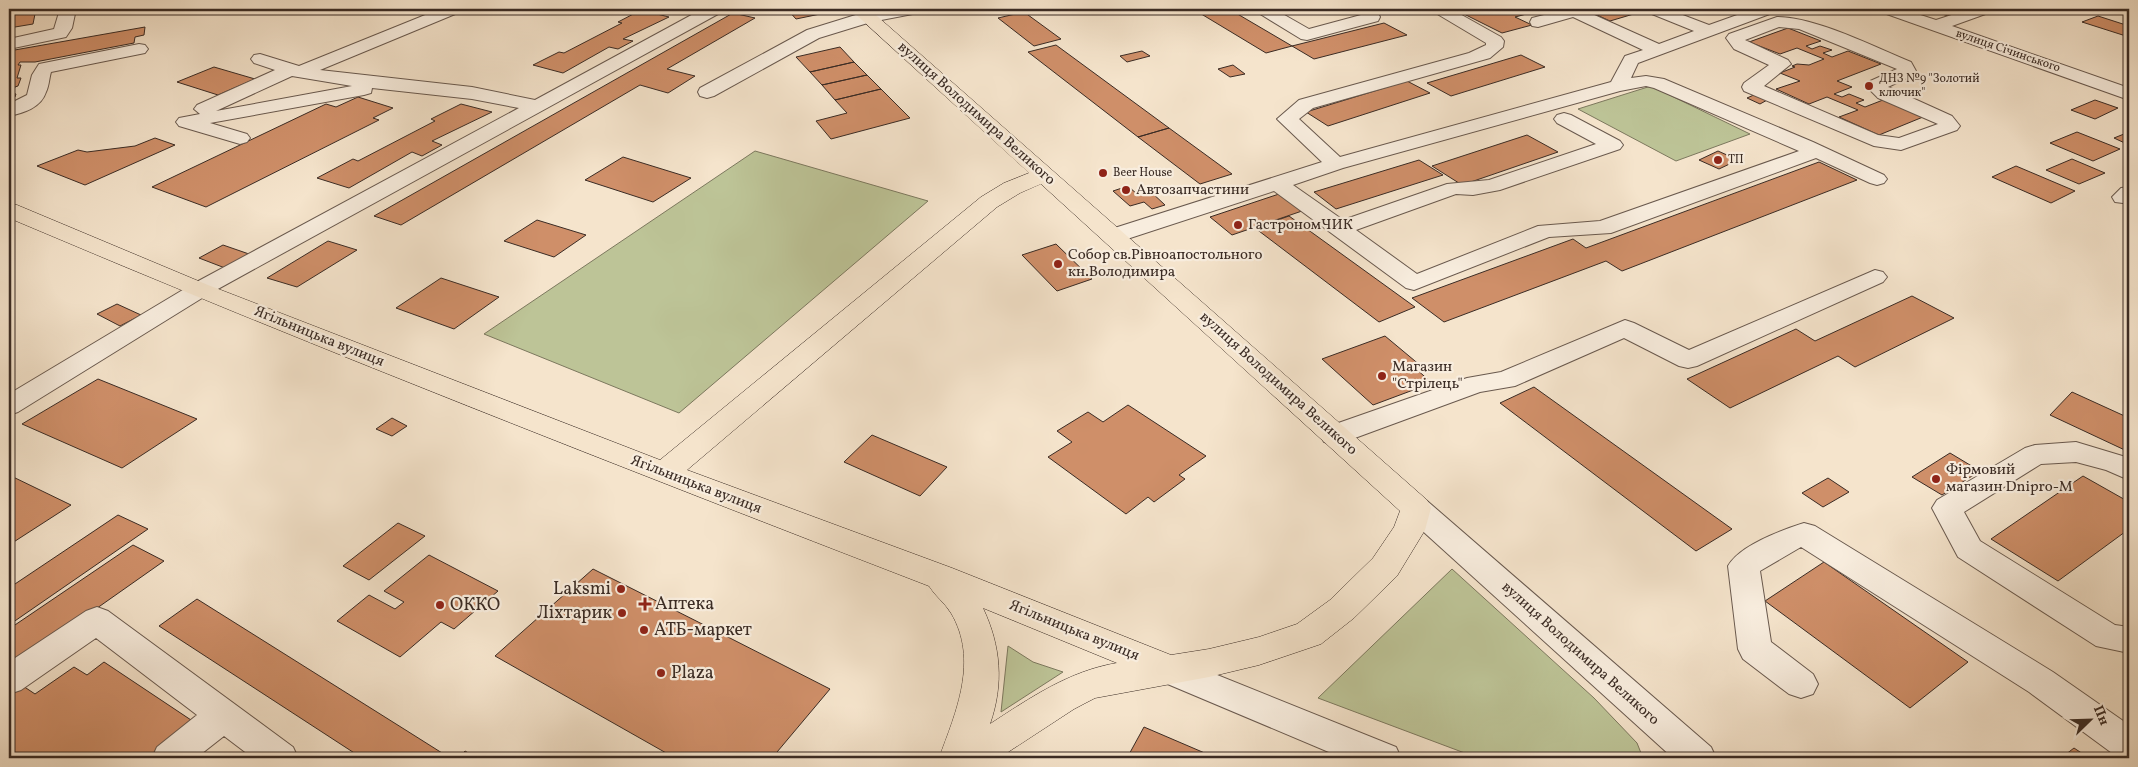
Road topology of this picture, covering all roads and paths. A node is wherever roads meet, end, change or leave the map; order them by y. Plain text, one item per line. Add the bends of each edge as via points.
1 (68, 9) edge
2 (454, 9) edge
3 (703, 9) edge
4 (917, 9) edge
5 (1263, 9) edge
6 (1440, 9) edge
7 (1653, 9) edge
8 (1769, 9) edge
9 (1886, 9) edge
10 (1918, 9) edge
11 (1985, 9) edge
12 (864, 13) edge
13 (1372, 17) dead end
14 (1538, 22) dead end
15 (1944, 24) junction
16 (1710, 31) junction
17 (9, 44) edge
18 (139, 49) dead end
19 (1658, 50) junction
20 (260, 59) dead end
21 (296, 70) junction
22 (389, 84) junction
23 (1618, 86) junction
24 (1751, 87) junction
25 (707, 92) dead end
26 (2129, 94) edge
27 (1711, 105) junction
28 (538, 106) junction
29 (9, 110) edge
30 (1564, 118) dead end
31 (186, 122) junction
32 (240, 138) dead end
33 (1806, 146) junction
34 (1336, 164) junction
35 (1044, 175) junction
36 (1876, 179) dead end
37 (1276, 182) junction
38 (9, 210) edge
39 (1340, 228) junction
40 (1113, 236) junction
41 (1875, 277) dead end
42 (199, 290) junction
43 (9, 406) edge
44 (1334, 435) junction
45 (2129, 470) edge
46 (664, 473) junction
47 (1416, 508) junction
48 (940, 577) junction
49 (2129, 640) edge
50 (1170, 670) junction
51 (9, 680) edge
52 (1801, 684) dead end
53 (222, 716) junction
54 (2129, 745) edge
55 (170, 758) edge
56 (280, 758) edge
57 (958, 758) edge
58 (968, 758) edge
59 (1384, 758) edge
60 (1698, 758) edge

1 - 17 street via 60,33
2 - 21 street
3 - 28 street via 712,11
4 - 12 street
5 - 13 street via 1307,35
6 - 34 street via 1495,41 1494,47 1476,57 1306,104 1287,119
7 - 16 street
8 - 16 street
9 - 15 street, вулиця Січинського
10 - 15 street
11 - 15 street
12 - 25 street via 813,34
12 - 35 main road, вулиця Володимира Великого
14 - 19 street via 1575,12
15 - 26 street, вулиця Січинського
16 - 19 street
18 - 29 street via 45,68 34,97
19 - 23 street via 1631,60
20 - 21 street
21 - 22 street
21 - 31 street via 178,120
22 - 28 street via 472,93
22 - 31 street
23 - 27 street via 1646,81 1658,83
23 - 34 street
24 - 24 street via 1782,64 1740,45 1735,38 1777,22 1791,22 1905,66 1908,71 1880,82 1876,88 1945,120 1950,126 1901,144 1874,140
24 - 27 street
27 - 33 street
28 - 42 street
30 - 39 street via 1613,146 1493,186 1454,188
31 - 32 street
33 - 36 street
33 - 39 street via 1810,154 1603,228 1546,231 1414,283
34 - 37 street
35 - 40 main road, вулиця Володимира Великого
35 - 46 main road via 989,202
37 - 39 street
37 - 40 street
38 - 42 main road, Ягільницька вулиця
40 - 44 main road, вулиця Володимира Великого
41 - 44 street via 1688,360 1625,328 1506,380 1476,384
42 - 43 street
42 - 46 main road, Ягільницька вулиця
44 - 47 main road, вулиця Володимира Великого
45 - 49 street via 2076,452 2035,455 1947,508 1969,549 2108,637
46 - 48 main road, Ягільницька вулиця
47 - 50 main road via 1409,530 1385,567 1320,627 1295,640 1259,651
47 - 60 street, вулиця Володимира Великого
48 - 50 main road, Ягільницька вулиця
48 - 57 main road via 964,605 979,640 983,680 974,723
50 - 58 main road via 1085,686
50 - 59 street, Ягільницька вулиця
51 - 53 street via 97,620
52 - 54 street via 1755,649 1744,566 1785,541 1804,534 2041,682
53 - 55 street
53 - 56 street

